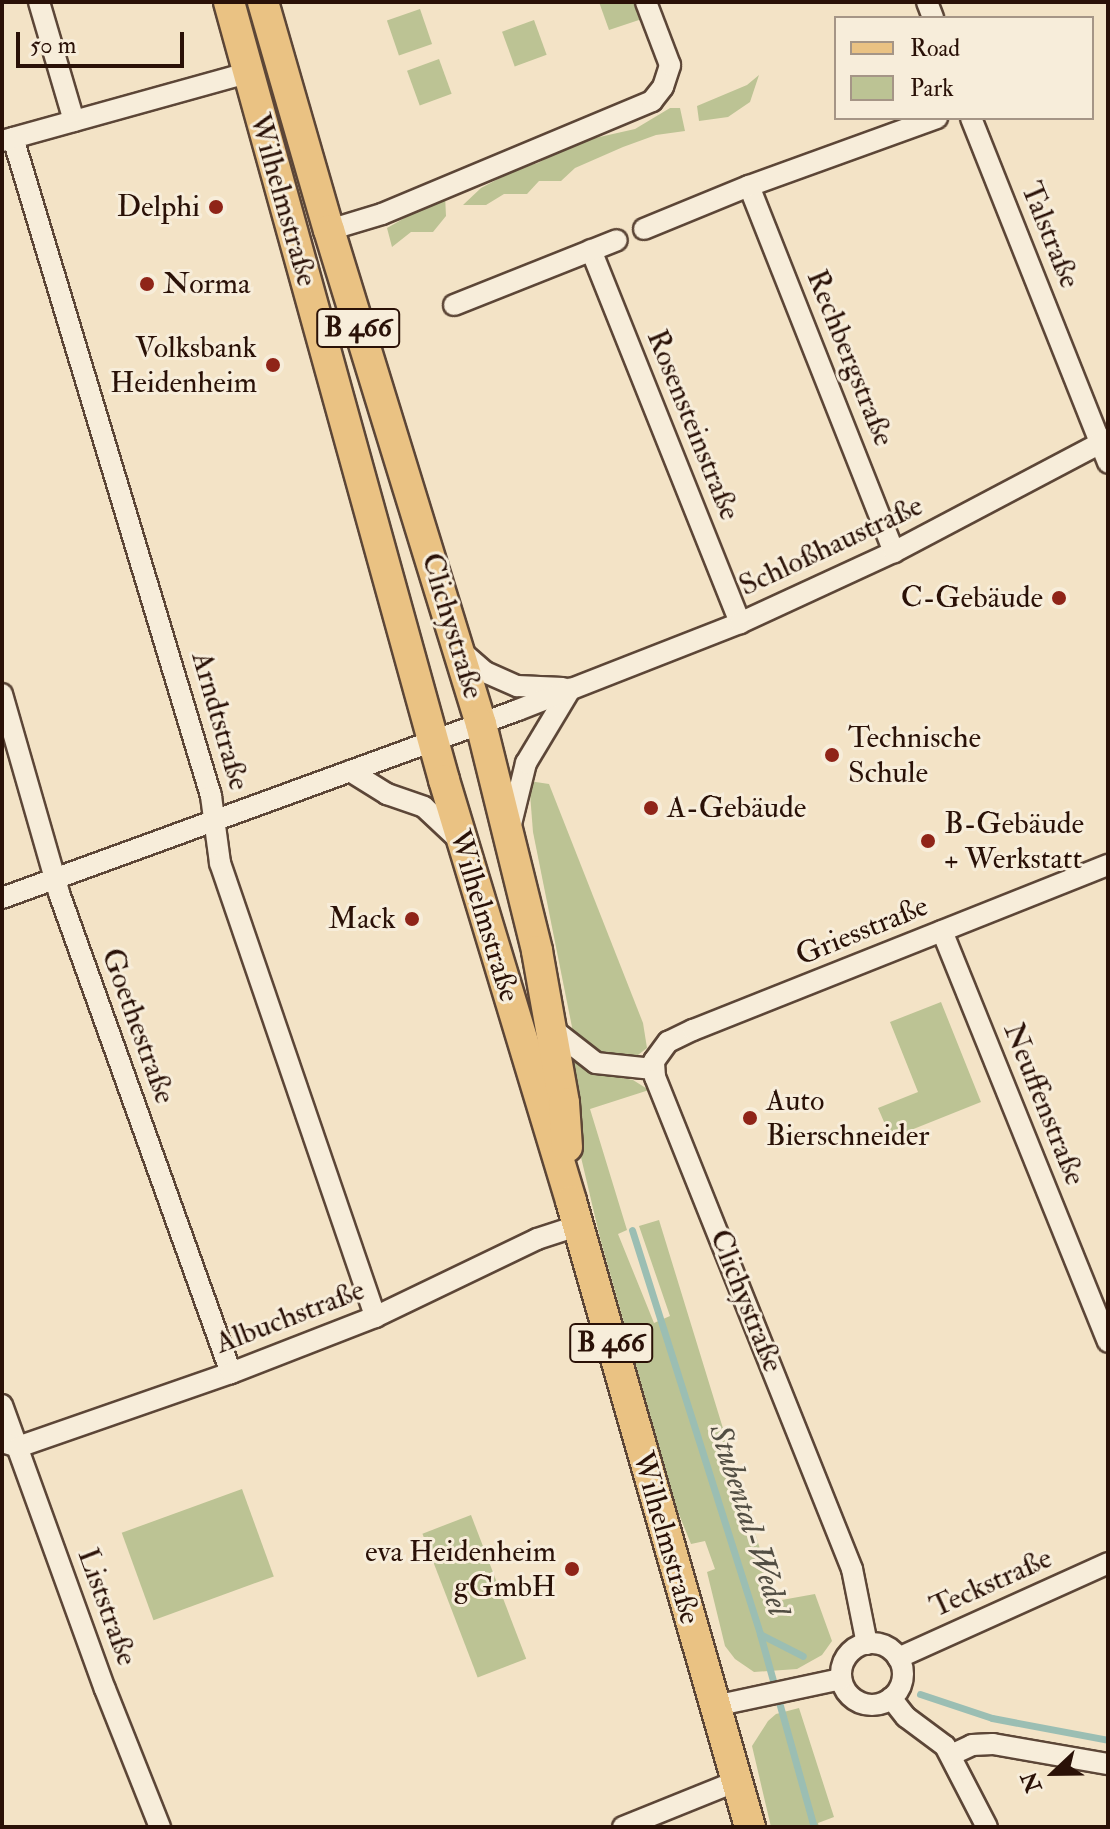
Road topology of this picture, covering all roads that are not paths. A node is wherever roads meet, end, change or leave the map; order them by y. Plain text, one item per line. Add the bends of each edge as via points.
1 (39, 2) edge
2 (229, 2) edge
3 (263, 2) edge
4 (646, 2) edge
5 (248, 73) junction
6 (931, 120) edge
7 (972, 120) edge
8 (74, 121) junction
9 (8, 140) edge
10 (749, 186) junction
11 (644, 229) dead end
12 (329, 230) junction
13 (617, 240) dead end
14 (591, 250) junction
15 (454, 305) dead end
16 (1106, 449) edge
17 (894, 552) junction
18 (740, 623) junction
19 (461, 651) junction
20 (571, 688) junction
21 (2, 694) edge
22 (481, 724) junction
23 (434, 741) junction
24 (350, 771) junction
25 (216, 818) junction
26 (509, 836) junction
27 (462, 842) junction
28 (1108, 865) edge
29 (54, 878) junction
30 (2, 898) edge
31 (942, 931) junction
32 (551, 1028) junction
33 (653, 1069) junction
34 (574, 1213) junction
35 (375, 1317) junction
36 (1108, 1342) edge
37 (231, 1373) junction
38 (2, 1405) edge
39 (10, 1445) edge
40 (1108, 1563) edge
41 (867, 1644) junction
42 (898, 1658) junction
43 (841, 1679) junction
44 (891, 1698) junction
45 (715, 1706) junction
46 (951, 1755) junction
47 (1108, 1764) edge
48 (737, 1781) junction
49 (160, 1827) edge
50 (623, 1827) edge
51 (750, 1827) edge
52 (987, 1827) edge

1 - 8 street
2 - 5 main road, Wilhelmstraße / B 466
3 - 12 main road, Clichystraße / B 466
4 - 12 street via 670,65 652,101 382,214
5 - 8 street
5 - 23 main road, Wilhelmstraße / B 466
6 - 10 street
7 - 16 street, Talstraße
8 - 9 street
9 - 25 street, Arndtstraße
10 - 11 street
10 - 17 street, Rechbergstraße
12 - 19 main road, Clichystraße / B 466
13 - 14 street
14 - 15 street
14 - 18 street, Rosensteinstraße
16 - 17 street, Schloßhaustraße
17 - 18 street, Schloßhaustraße
18 - 20 street, Schloßhaustraße
19 - 20 street, Schloßhaustraße via 485,672 517,686
19 - 22 main road, Clichystraße / B 466
20 - 22 street, Schloßhaustraße
20 - 26 street via 526,763
21 - 29 street, Goethestraße
22 - 23 street, Schloßhaustraße
22 - 26 main road, Clichystraße / B 466
23 - 24 street, Schloßhaustraße
23 - 27 main road, Wilhelmstraße / B 466
24 - 25 street, Schloßhaustraße
24 - 27 street via 387,794 424,807
25 - 29 street, Schloßhaustraße
25 - 35 street, Arndtstraße via 218,853 229,891
26 - 32 main road, Clichystraße / B 466
27 - 34 main road, Wilhelmstraße / B 466
28 - 31 street, Griesstraße
29 - 30 street, Schloßhaustraße
29 - 37 street, Goethestraße
31 - 33 street, Griesstraße via 668,1042 657,1053
31 - 36 street, Neuffenstraße
32 - 33 street via 596,1063
32 - 34 main road, Clichystraße / B 466
33 - 41 street, Clichystraße via 847,1554
34 - 35 street, Albuchstraße via 537,1239
34 - 45 main road, Wilhelmstraße / B 466
35 - 37 street, Albuchstraße
37 - 39 street, Albuchstraße
38 - 39 street, Liststraße
39 - 49 street, Liststraße
40 - 42 street, Teckstraße
41 - 42 street via 888,1648
41 - 43 street via 847,1656
42 - 44 street via 902,1679
43 - 44 street via 857,1701 874,1705
43 - 45 street
44 - 46 street
45 - 48 main road, Wilhelmstraße / B 466
46 - 47 street via 972,1745 993,1744
46 - 52 street
48 - 50 street
48 - 51 main road, Wilhelmstraße / B 466

